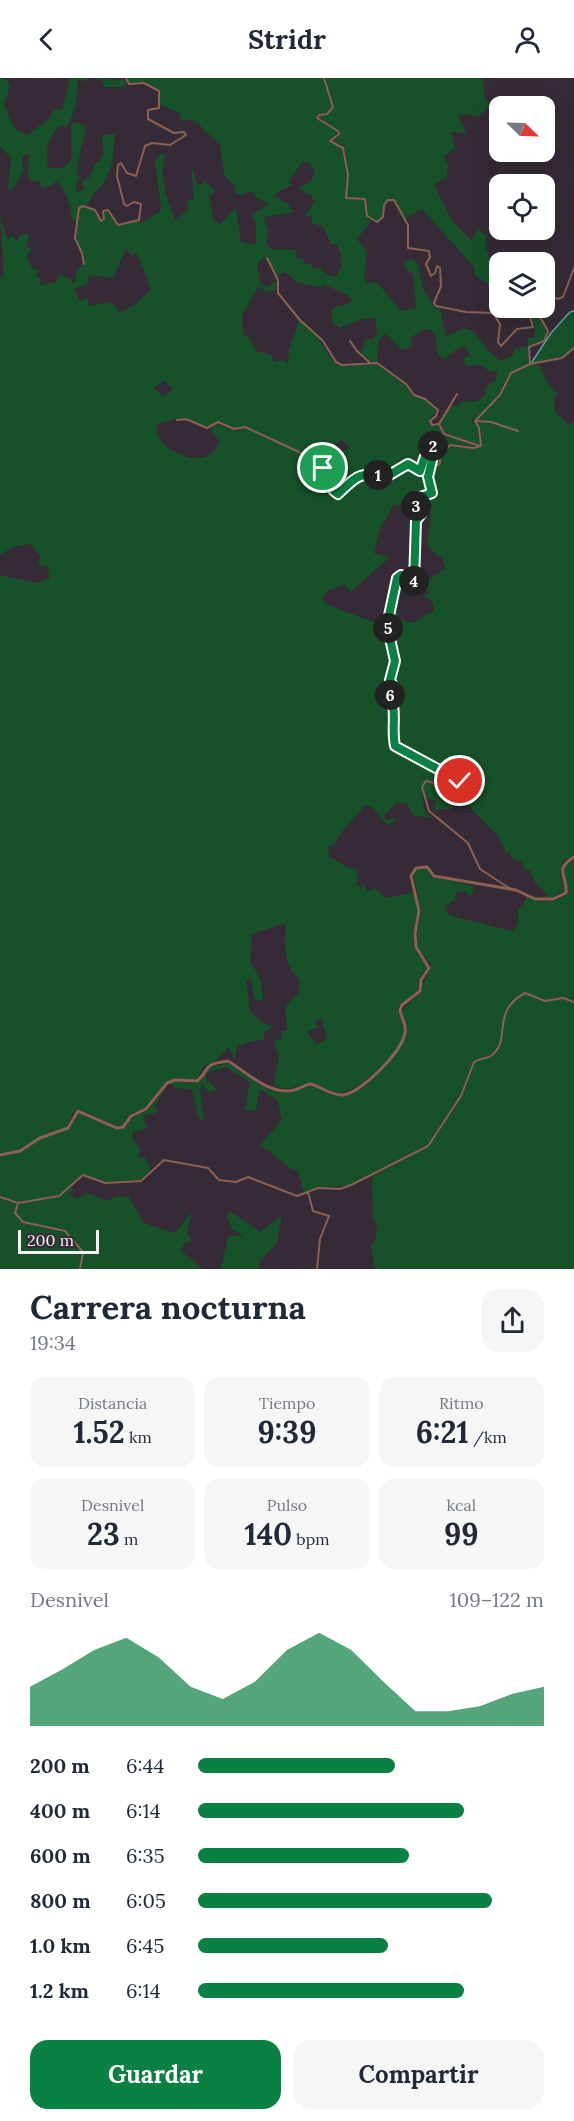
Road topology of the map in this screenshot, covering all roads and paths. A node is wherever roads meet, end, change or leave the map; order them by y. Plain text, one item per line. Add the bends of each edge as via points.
1 (126, 78) edge
2 (324, 78) edge
3 (267, 258) dead end
4 (84, 264) dead end
5 (574, 268) edge
6 (555, 298) edge
7 (489, 313) edge
8 (496, 318) edge
9 (533, 318) edge
10 (539, 318) edge
11 (350, 340) dead end
12 (574, 348) edge
13 (369, 362) junction
14 (530, 364) junction
15 (457, 394) dead end
16 (177, 420) dead end
17 (475, 422) junction
18 (439, 424) junction
19 (518, 431) dead end
20 (480, 446) junction
21 (432, 469) junction
22 (574, 857) edge
23 (516, 890) junction
24 (574, 1002) edge
25 (0, 1155) edge
26 (308, 1191) junction
27 (0, 1197) edge
28 (18, 1203) junction
29 (80, 1269) edge
30 (317, 1269) edge

1 - 4 street via 129,84 144,83 159,91 160,106 148,110 148,119 186,135 170,145 152,142 145,146 136,176 127,173 121,163 118,165 124,204 141,204 139,220 118,225 108,210 103,212 101,221 93,209 79,208 75,240
2 - 7 street via 333,107 317,118 338,131 339,135 330,141 344,148 346,198 365,199 367,216 377,222 383,217 384,204 394,200 408,225 408,249 429,251 426,264 431,276 437,266 440,268 436,306
3 - 13 street via 278,280 278,293 323,341 336,362
5 - 6 street via 563,297
8 - 9 street via 501,346 518,329 533,327
10 - 14 street via 548,331 544,341 529,346
11 - 13 street
12 - 14 street via 562,358
13 - 18 street via 382,366 414,395 428,401 438,410 430,423
14 - 17 street via 512,373 500,395
15 - 18 street
16 - 21 street via 186,418 207,428 218,422 234,429 245,427 299,452 323,468 335,484 335,494 366,473 386,477 408,464 420,471 432,446 436,449
17 - 19 street via 491,422
17 - 20 street
18 - 20 street via 444,434
20 - 21 street via 450,445
21 - 23 street via 428,477 432,493 412,500 422,513 416,521 414,582 410,587 401,575 397,578 388,615 395,661 390,680 397,694 389,693 395,708 394,743 460,781 452,787 426,781 422,787 429,811 468,843 480,869
22 - 23 street via 565,862 567,891 559,898 536,899
23 - 25 street via 434,876 424,867 413,870 411,878 419,911 414,941 429,968 421,980 420,991 400,1010 406,1024 396,1054 352,1091 336,1094 311,1084 280,1091 228,1061 215,1063 205,1067 197,1081 167,1083 146,1109 131,1116 123,1127 78,1111 68,1128
24 - 26 street via 563,998 545,1001 529,993 520,996 506,1010 497,1049 489,1057 474,1062 461,1096 428,1146 351,1185
26 - 28 street via 297,1196 248,1177 225,1182 208,1168 164,1160 141,1181 105,1183 83,1175 60,1196
26 - 30 street via 313,1211 329,1216 320,1239
27 - 28 street
28 - 29 street via 15,1213 23,1222 65,1231 83,1252

